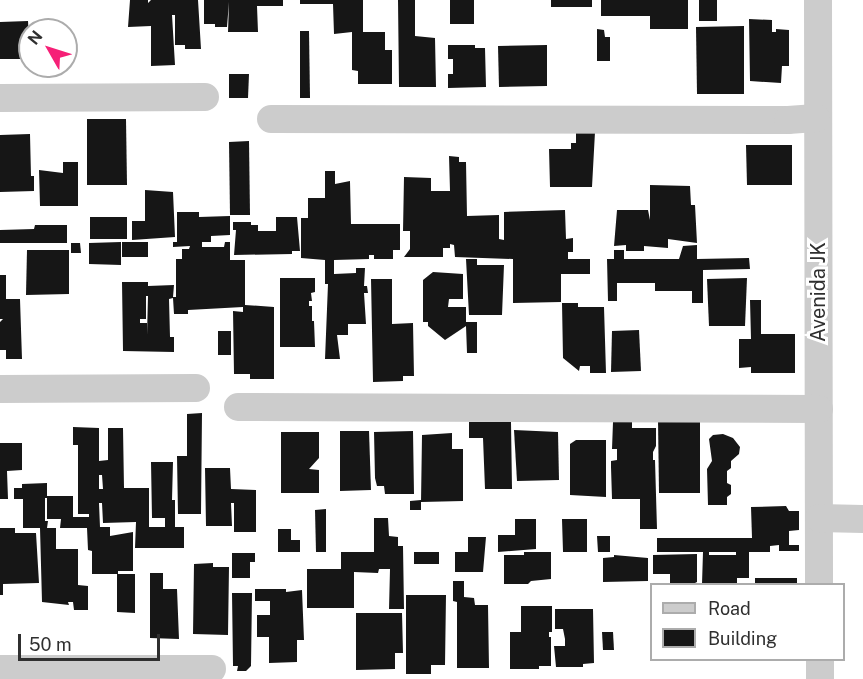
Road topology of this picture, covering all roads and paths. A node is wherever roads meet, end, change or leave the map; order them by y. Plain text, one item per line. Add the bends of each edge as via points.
1 (818, 0) edge
2 (205, 97) dead end
3 (0, 98) edge
4 (816, 118) junction
5 (270, 119) dead end
6 (0, 388) edge
7 (196, 388) dead end
8 (238, 406) dead end
9 (819, 409) junction
10 (819, 518) junction
11 (863, 519) edge
12 (819, 583) edge
13 (820, 661) edge
14 (0, 669) edge
15 (212, 669) dead end
16 (820, 679) edge

1 - 4 street, Avenida JK
2 - 3 street
4 - 5 street
4 - 9 street, Avenida JK
6 - 7 street
8 - 9 street
9 - 10 street, Avenida JK
10 - 11 street
10 - 12 street, Avenida JK
13 - 16 street
14 - 15 street

